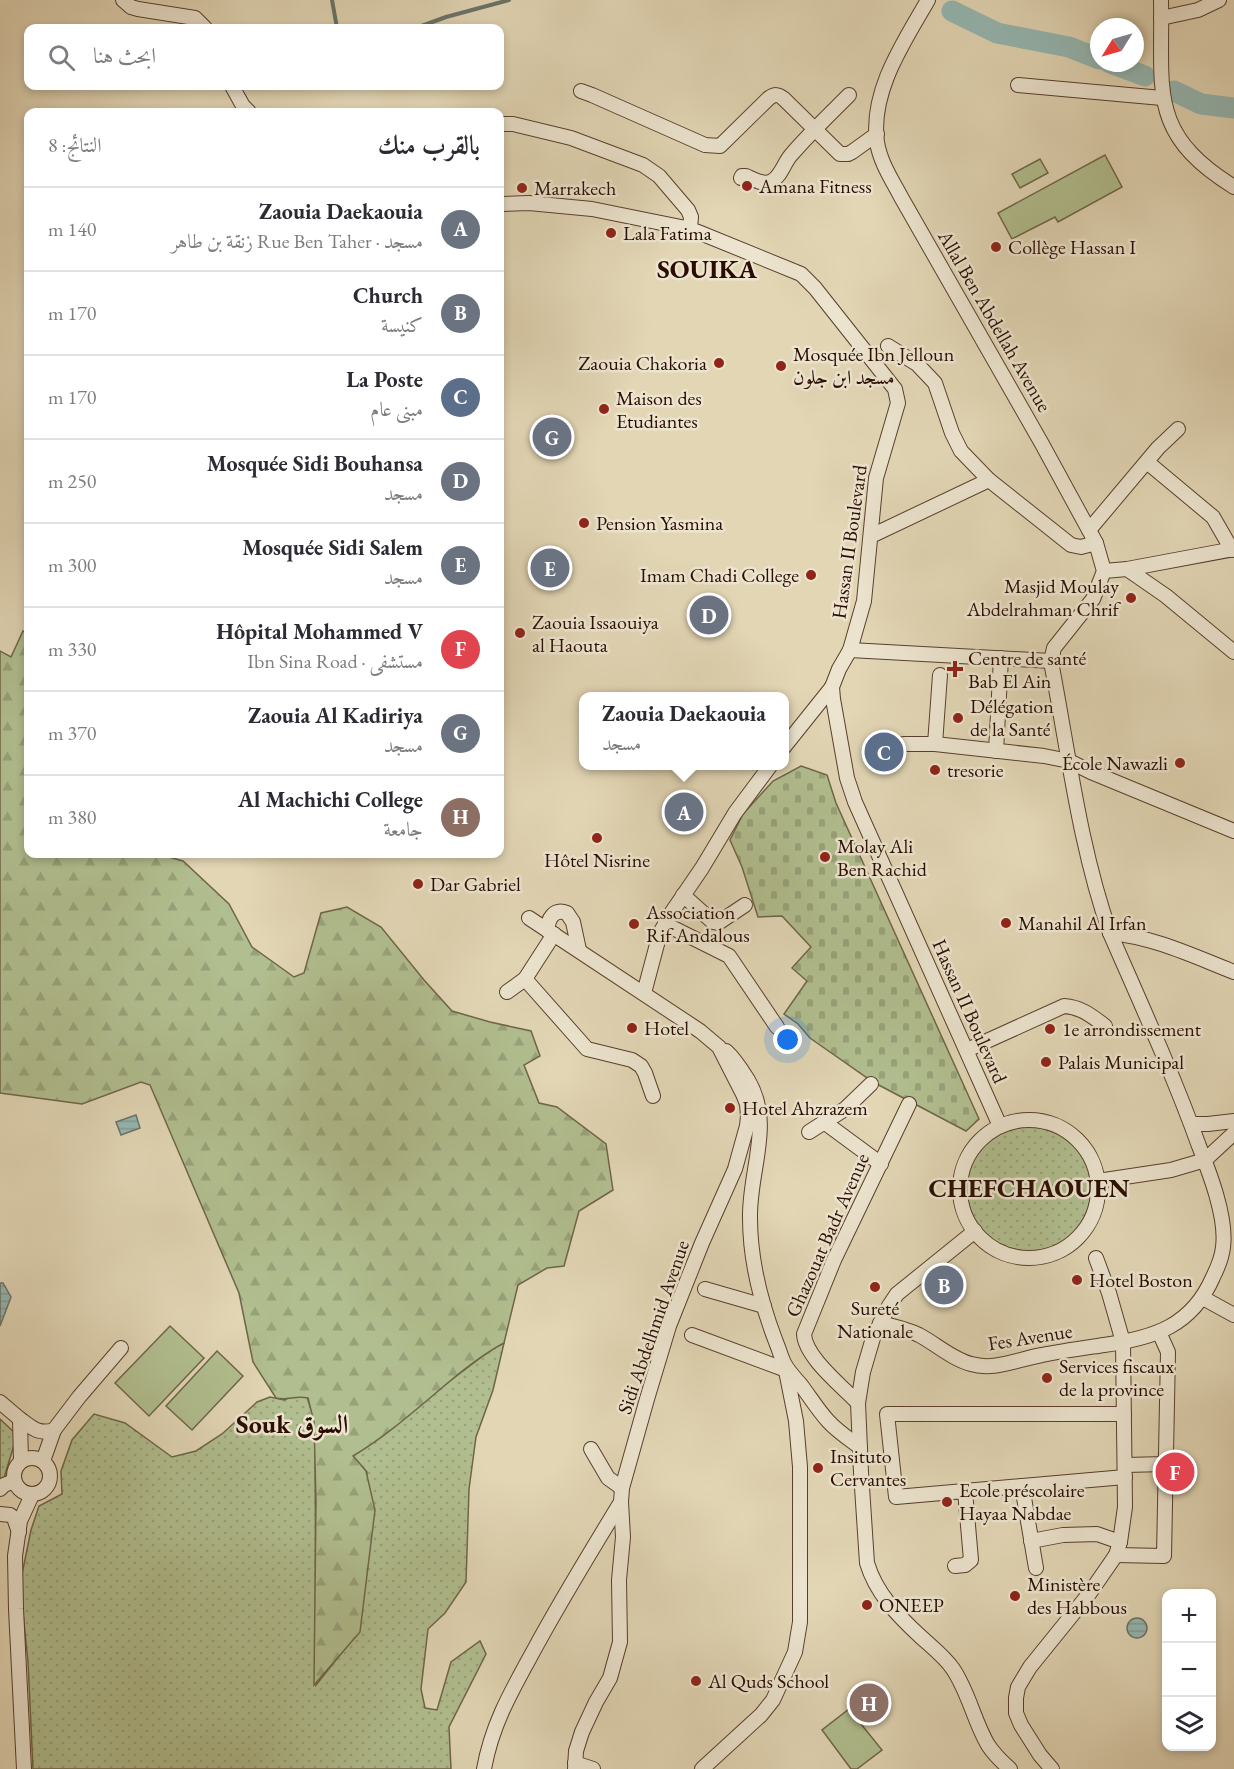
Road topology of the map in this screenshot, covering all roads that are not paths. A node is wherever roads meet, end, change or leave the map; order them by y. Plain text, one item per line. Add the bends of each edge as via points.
1 (123, 0) edge
2 (928, 0) edge
3 (1161, 0) edge
4 (1219, 0) edge
5 (1161, 18) junction
6 (200, 24) edge
7 (1018, 85) dead end
8 (234, 90) edge
9 (581, 91) dead end
10 (849, 95) dead end
11 (1162, 98) junction
12 (245, 108) edge
13 (504, 123) edge
14 (814, 129) junction
15 (877, 134) junction
16 (741, 178) dead end
17 (1234, 187) edge
18 (504, 204) edge
19 (690, 230) junction
20 (888, 346) dead end
21 (1178, 429) dead end
22 (1147, 462) junction
23 (989, 480) junction
24 (1089, 530) junction
25 (871, 536) junction
26 (1096, 543) junction
27 (1233, 550) edge
28 (1127, 569) junction
29 (1104, 571) junction
30 (850, 650) junction
31 (1234, 652) edge
32 (1001, 658) junction
33 (1051, 661) junction
34 (940, 675) dead end
35 (832, 687) junction
36 (789, 741) edge
37 (935, 744) junction
38 (884, 747) dead end
39 (996, 751) junction
40 (1070, 761) junction
41 (766, 770) edge
42 (1234, 831) edge
43 (683, 895) junction
44 (745, 905) dead end
45 (529, 918) dead end
46 (665, 924) junction
47 (551, 932) junction
48 (1110, 933) junction
49 (579, 950) junction
50 (1234, 972) edge
51 (525, 979) junction
52 (507, 993) dead end
53 (644, 993) junction
54 (1105, 1026) dead end
55 (777, 1027) dead end
56 (718, 1047) junction
57 (966, 1050) junction
58 (871, 1084) dead end
59 (653, 1096) dead end
60 (909, 1104) dead end
61 (1234, 1121) edge
62 (824, 1122) junction
63 (1192, 1124) junction
64 (1000, 1126) junction
65 (809, 1132) dead end
66 (1234, 1133) edge
67 (1205, 1160) junction
68 (880, 1164) junction
69 (1098, 1181) junction
70 (975, 1231) junction
71 (1096, 1258) dead end
72 (705, 1289) dead end
73 (1203, 1298) junction
74 (764, 1306) junction
75 (1234, 1315) edge
76 (880, 1323) junction
77 (1159, 1332) junction
78 (692, 1335) dead end
79 (1123, 1342) junction
80 (121, 1348) dead end
81 (785, 1366) junction
82 (0, 1402) edge
83 (858, 1403) junction
84 (1124, 1414) junction
85 (20, 1419) junction
86 (54, 1430) junction
87 (860, 1447) junction
88 (591, 1449) dead end
89 (21, 1461) junction
90 (43, 1461) junction
91 (1166, 1464) junction
92 (1125, 1471) junction
93 (14, 1481) junction
94 (1022, 1486) junction
95 (0, 1489) edge
96 (965, 1491) junction
97 (32, 1495) junction
98 (621, 1495) junction
99 (0, 1514) edge
100 (19, 1532) junction
101 (1031, 1541) junction
102 (1118, 1548) junction
103 (955, 1566) dead end
104 (1036, 1568) dead end
105 (575, 1766) edge
106 (24, 1769) edge
107 (484, 1769) edge
108 (593, 1769) edge
109 (702, 1769) edge
110 (1010, 1769) edge
111 (1052, 1769) edge

1 - 6 street via 131,7 195,18
2 - 15 street, Allal Ben Abdellah Avenue via 884,86
3 - 5 street
4 - 5 street via 1198,10
5 - 11 street
7 - 11 street
8 - 12 street
9 - 14 street via 713,147 720,146 775,95 780,95
10 - 14 street
11 - 17 street via 1170,122 1190,154
13 - 19 street via 571,138 643,165 659,176 688,210
14 - 15 street via 840,154 852,152
14 - 16 street via 772,182
15 - 24 street, Allal Ben Abdellah Avenue via 882,160 901,197
18 - 19 street, Hassan II Boulevard via 592,208
19 - 25 street, Hassan II Boulevard via 801,274 895,389 898,403 876,478
20 - 23 street via 931,376 961,451
21 - 22 street
22 - 24 street
22 - 27 street via 1213,517
23 - 25 street
23 - 26 street via 1071,546
24 - 26 street, Allal Ben Abdellah Avenue
25 - 30 street, Hassan II Boulevard via 864,601
26 - 29 street, Allal Ben Abdellah Avenue
27 - 28 street
28 - 29 street
28 - 31 street
29 - 33 street via 1093,599 1054,648
30 - 32 street
30 - 35 street, Hassan II Boulevard
32 - 33 street
32 - 39 street
33 - 40 street, Fes Avenue
34 - 37 street
35 - 36 street
35 - 57 street, Hassan II Boulevard via 847,778 855,802
37 - 38 street
37 - 39 street
39 - 40 street
40 - 42 street
40 - 48 street, Fes Avenue via 1089,862
41 - 43 street
43 - 44 street via 713,922
43 - 46 street
45 - 47 street, Sidi Abdelhmid Avenue
46 - 53 street
46 - 55 street via 729,956
47 - 49 street, Sidi Abdelhmid Avenue
47 - 49 street via 551,916 567,913
47 - 51 street
48 - 50 street via 1148,939
48 - 63 street, Fes Avenue
49 - 53 street, Sidi Abdelhmid Avenue
51 - 52 street
51 - 59 street via 587,1049 632,1060 641,1066
53 - 56 street, Sidi Abdelhmid Avenue via 700,1030
54 - 57 street via 1077,1007 1064,1006
56 - 74 street via 742,1071 757,1098 760,1114 750,1217 756,1276
56 - 98 street, Sidi Abdelhmid Avenue via 747,1104 747,1126 735,1168 669,1326
57 - 64 street, Hassan II Boulevard
58 - 62 street via 845,1109
60 - 68 street, Ghazouat Badr Avenue
61 - 63 street
62 - 65 street
62 - 68 street
63 - 67 street, Fes Avenue
64 - 69 street via 1038,1120 1066,1131 1088,1152
64 - 70 street via 971,1151 961,1178 963,1206
66 - 67 street
67 - 69 street via 1171,1170
67 - 73 street, Fes Avenue via 1223,1225 1224,1245
68 - 83 street, Ghazouat Badr Avenue via 804,1334 805,1344 815,1359
69 - 70 street via 1096,1205 1086,1227 1057,1251 1039,1257 1019,1257 995,1248
70 - 76 street via 897,1294
71 - 79 street
72 - 74 street
73 - 75 street
73 - 77 street, Fes Avenue via 1184,1318
74 - 81 street
76 - 79 street, Fes Avenue via 919,1335 971,1364 992,1366
76 - 83 street via 863,1372
77 - 79 street, Fes Avenue
77 - 91 street via 1168,1352
78 - 81 street
79 - 84 street
80 - 86 street
81 - 87 street via 829,1422
81 - 109 street via 800,1467 800,1622 795,1652 762,1715
82 - 85 street
83 - 87 street
84 - 92 street
84 - 96 street via 887,1414 896,1497
85 - 86 street via 37,1432
85 - 89 street
86 - 90 street
87 - 110 street via 871,1575 890,1605 951,1667 989,1747
88 - 98 street
89 - 90 street
89 - 93 street via 16,1466
90 - 97 street via 50,1482 40,1493
91 - 92 street
91 - 102 street via 1164,1556
92 - 94 street
92 - 102 street via 1125,1507
93 - 95 street
93 - 97 street via 24,1493
94 - 96 street
94 - 101 street
96 - 103 street via 971,1560
97 - 100 street
98 - 105 street via 620,1642 610,1678 582,1732
98 - 107 street, Sidi Abdelhmid Avenue via 500,1713
99 - 100 street via 14,1518
100 - 106 street via 15,1582
101 - 102 street via 1063,1534 1097,1534
101 - 104 street
102 - 111 street via 1095,1586 1018,1687 1016,1713
105 - 108 street

